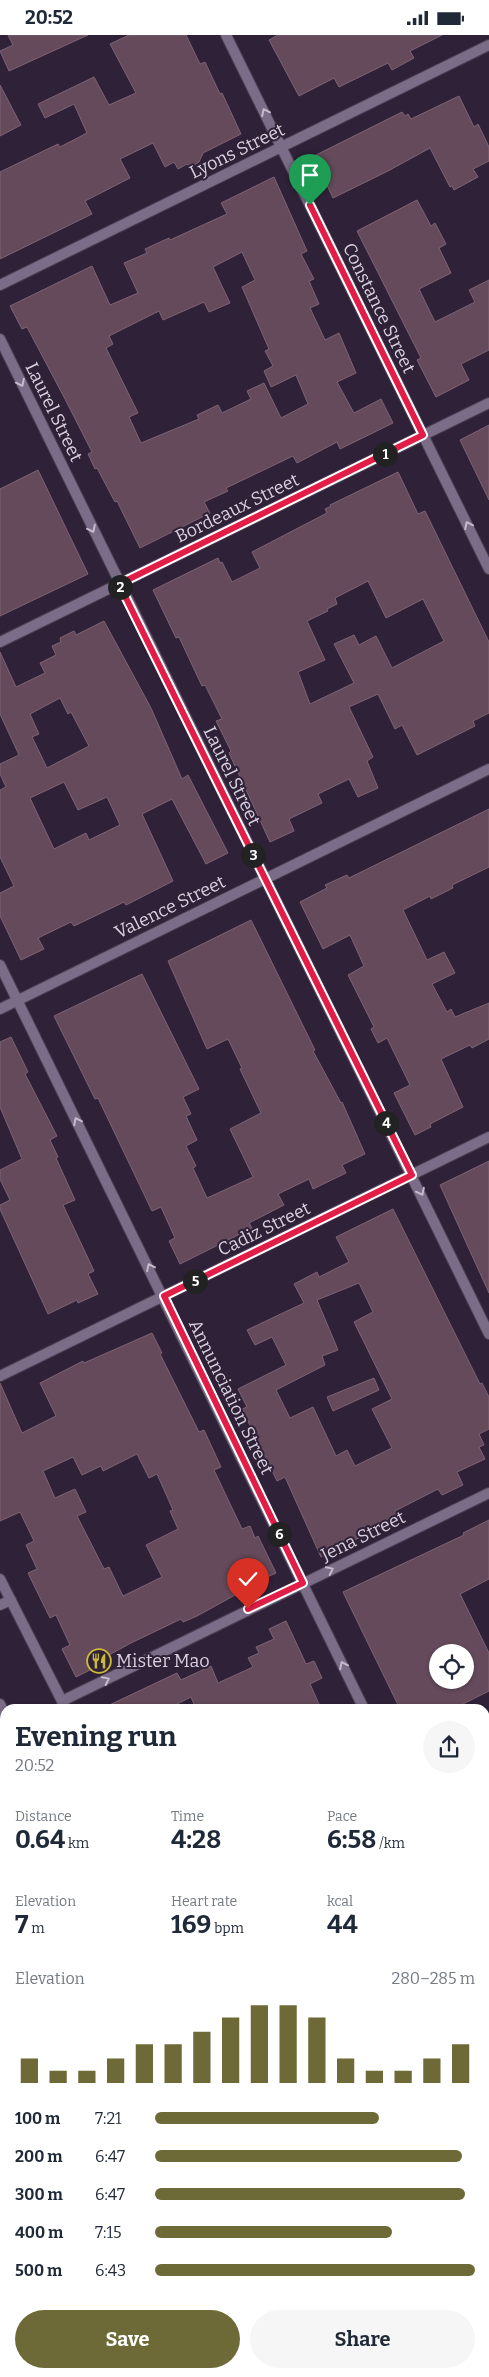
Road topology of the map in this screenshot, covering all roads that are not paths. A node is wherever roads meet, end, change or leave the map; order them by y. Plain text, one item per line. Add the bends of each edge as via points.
1 (226, 35) edge
2 (489, 45) edge
3 (282, 147) junction
4 (0, 285) edge
5 (0, 339) edge
6 (489, 403) edge
7 (423, 435) junction
8 (489, 569) edge
9 (119, 584) junction
10 (0, 642) edge
11 (489, 769) edge
12 (264, 878) junction
13 (0, 965) edge
14 (17, 1000) junction
15 (0, 1009) edge
16 (489, 1137) edge
17 (412, 1175) junction
18 (164, 1296) junction
19 (489, 1334) edge
20 (0, 1376) edge
21 (489, 1493) edge
22 (0, 1579) edge
23 (303, 1583) junction
24 (11, 1600) junction
25 (0, 1605) edge
26 (63, 1704) edge
27 (66, 1704) edge
28 (362, 1704) edge

3 -> 1 street, Constance Street
2 - 3 street, Lyons Street
3 - 4 street, Lyons Street
3 - 7 street, Constance Street
5 -> 9 street, Laurel Street
6 - 7 street, Bordeaux Street
8 -> 7 street, Constance Street
7 - 9 street, Bordeaux Street
9 - 10 street, Bordeaux Street
9 - 12 street, Laurel Street
11 - 12 street, Valence Street
12 - 14 street, Valence Street
12 - 17 street, Laurel Street
13 - 14 street, Annunciation Street
14 - 15 street, Valence Street
18 -> 14 street, Annunciation Street
16 - 17 street, Cadiz Street
17 - 18 street, Cadiz Street
17 -> 19 street, Laurel Street
18 - 20 street, Cadiz Street
18 - 23 street, Annunciation Street
23 -> 21 street, Jena Street
22 - 24 street
27 -> 23 street, Jena Street
28 -> 23 street, Annunciation Street
24 - 25 street
24 - 26 street

